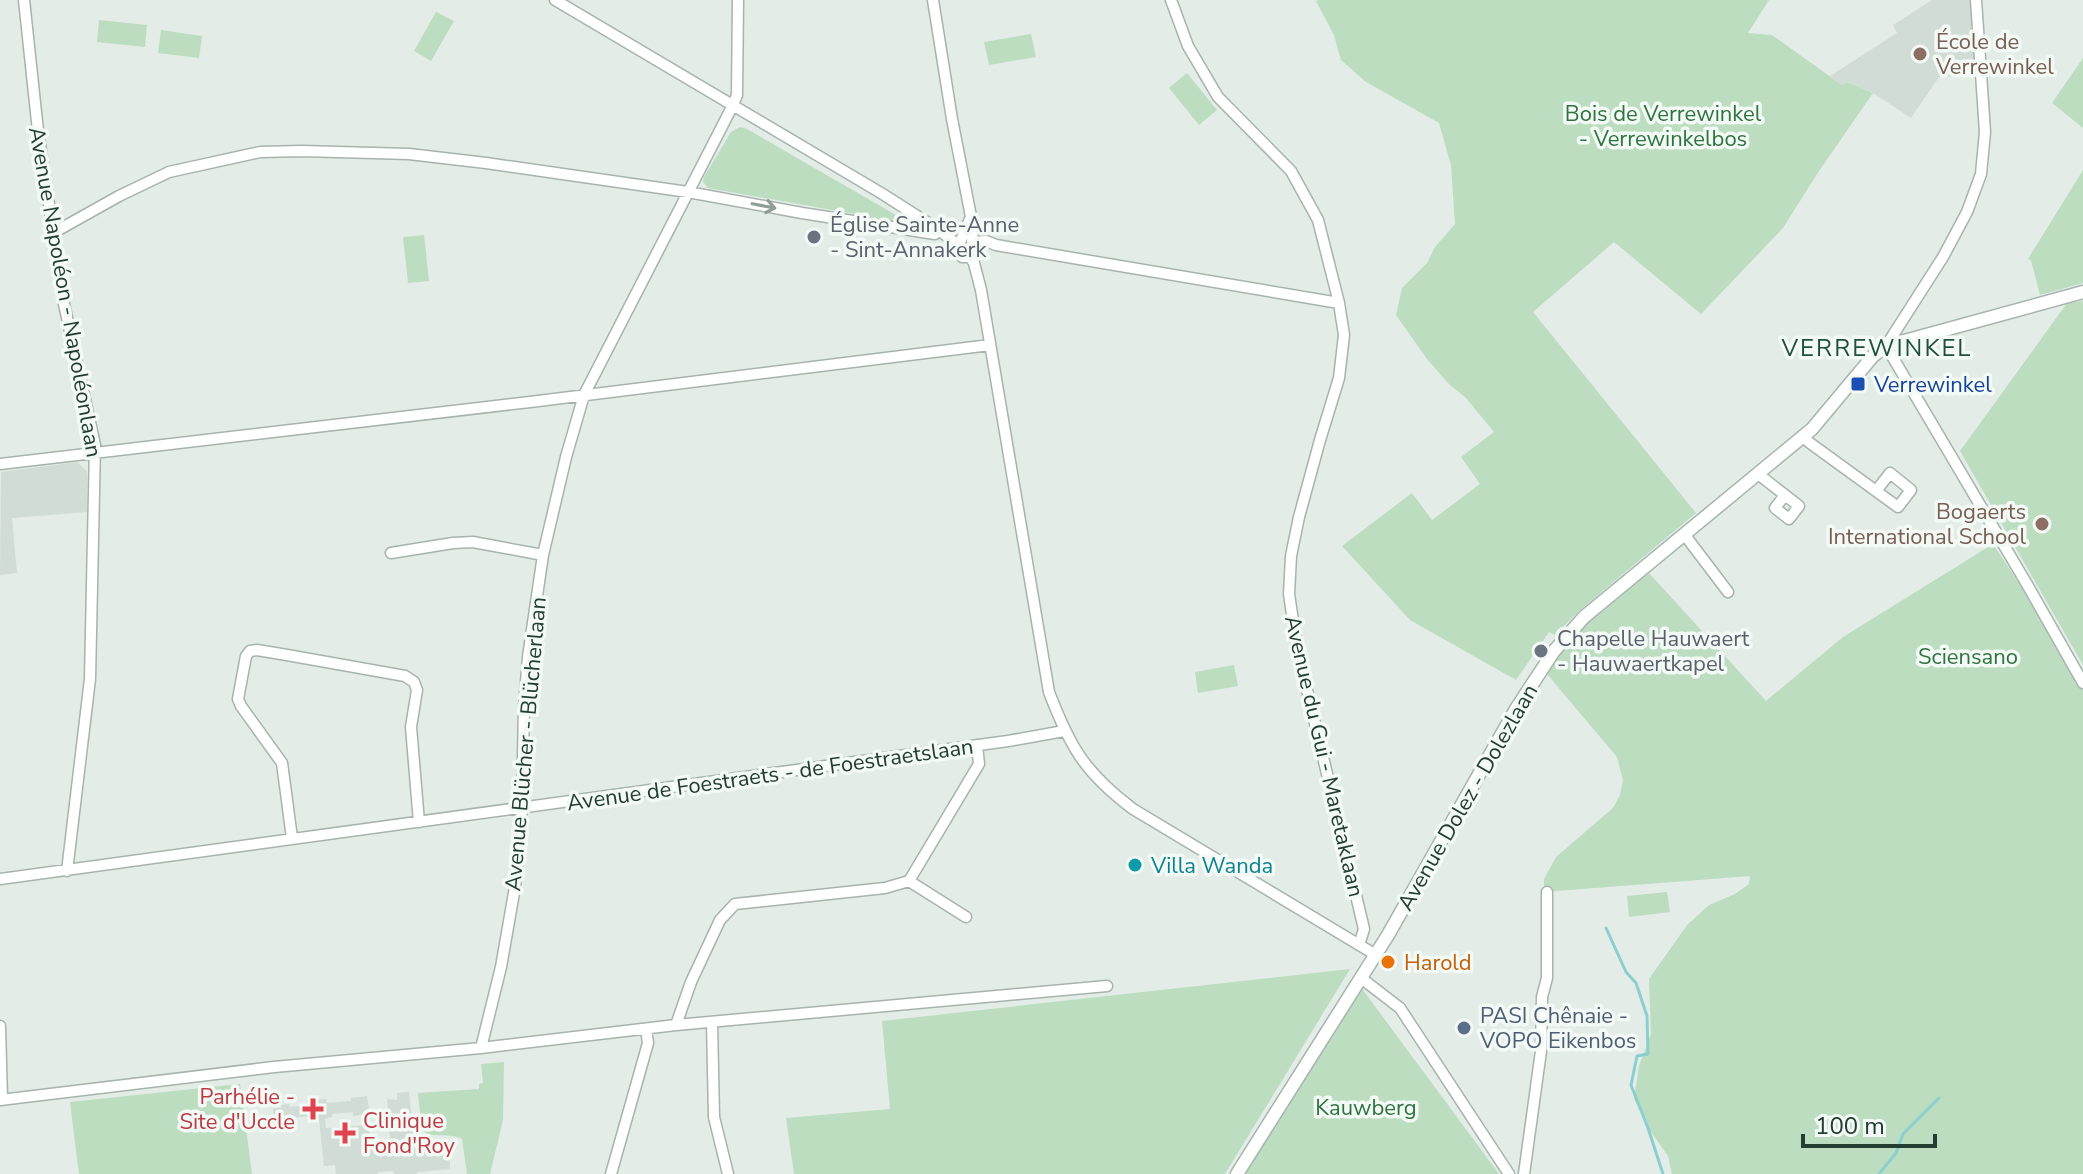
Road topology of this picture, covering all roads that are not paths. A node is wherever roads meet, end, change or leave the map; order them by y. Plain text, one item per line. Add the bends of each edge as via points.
1 (24, 0) edge
2 (555, 0) edge
3 (738, 0) edge
4 (933, 0) edge
5 (1171, 0) edge
6 (1976, 0) edge
7 (733, 105) junction
8 (688, 192) junction
9 (939, 230) junction
10 (53, 233) junction
11 (968, 246) junction
12 (2083, 292) edge
13 (1339, 303) junction
14 (990, 345) junction
15 (1886, 346) junction
16 (584, 395) junction
17 (1803, 437) junction
18 (96, 453) junction
19 (0, 464) edge
20 (1758, 474) junction
21 (1876, 491) dead end
22 (1785, 495) dead end
23 (1684, 534) junction
24 (391, 553) dead end
25 (543, 555) junction
26 (1728, 592) dead end
27 (2083, 683) edge
28 (1064, 731) junction
29 (977, 745) junction
30 (522, 808) junction
31 (419, 822) junction
32 (292, 838) junction
33 (67, 871) junction
34 (0, 879) edge
35 (909, 881) junction
36 (1547, 892) dead end
37 (966, 917) dead end
38 (1359, 945) junction
39 (1376, 955) junction
40 (1361, 978) junction
41 (1107, 986) dead end
42 (712, 1022) junction
43 (676, 1025) junction
44 (0, 1026) edge
45 (646, 1029) junction
46 (481, 1048) junction
47 (1, 1100) edge
48 (611, 1174) edge
49 (728, 1174) edge
50 (1237, 1174) edge
51 (1509, 1174) edge
52 (1524, 1174) edge

1 - 10 street, Avenue Napoléon - Napoléonlaan
2 - 7 street
3 - 7 street, Avenue Blücher - Blücherlaan
4 - 11 street via 970,219
5 - 13 street, Avenue du Gui - Maretaklaan via 1188,46 1218,97 1291,171 1318,220
6 - 15 street, Avenue Dolez - Dolezlaan via 1985,132 1981,174 1943,257
7 - 8 street, Avenue Blücher - Blücherlaan
7 - 9 street
8 -> 9 street via 935,234
8 - 10 street via 409,154 260,152 169,172
8 - 16 street, Avenue Blücher - Blücherlaan
9 - 11 street
10 - 18 street, Avenue Napoléon - Napoléonlaan
11 - 13 street via 986,241
11 - 14 street
12 - 15 street
13 - 38 street, Avenue du Gui - Maretaklaan via 1344,335 1339,378 1299,517 1289,594 1364,929
14 - 16 street
14 - 28 street via 1049,692
15 - 17 street, Avenue Dolez - Dolezlaan
15 - 27 street
16 - 18 street
16 - 25 street, Avenue Blücher - Blücherlaan
17 - 20 street, Avenue Dolez - Dolezlaan
17 - 21 street
18 - 19 street
18 - 33 street, Avenue Napoléon - Napoléonlaan via 90,679
20 - 22 street
20 - 23 street, Avenue Dolez - Dolezlaan
23 - 26 street
23 - 39 street, Avenue Dolez - Dolezlaan via 1584,617 1554,651
24 - 25 street via 473,542
25 - 30 street, Avenue Blücher - Blücherlaan via 528,657
28 - 29 street, Avenue de Foestraets - de Foestraetslaan
28 - 38 street via 1091,771 1133,809
29 - 30 street, Avenue de Foestraets - de Foestraetslaan
29 - 35 street via 979,764
30 - 31 street, Avenue de Foestraets - de Foestraetslaan
30 - 46 street, Avenue Blücher - Blücherlaan via 510,924
31 - 32 street, Avenue de Foestraets - de Foestraetslaan
31 - 32 street via 411,745 414,682 405,676 250,651 238,699 282,763
32 - 33 street, Avenue de Foestraets - de Foestraetslaan
33 - 34 street, Avenue de Foestraets - de Foestraetslaan
35 - 37 street
35 - 43 street via 735,904 720,920
36 - 52 street via 1547,978
38 - 39 street
39 - 40 street, Avenue Dolez - Dolezlaan
40 - 50 street, Avenue Dolez - Dolezlaan
40 - 51 street via 1400,1008
41 - 42 street
42 - 43 street
42 - 49 street via 714,1117
43 - 45 street
44 - 47 street
45 - 46 street
45 - 48 street via 648,1043
46 - 47 street

